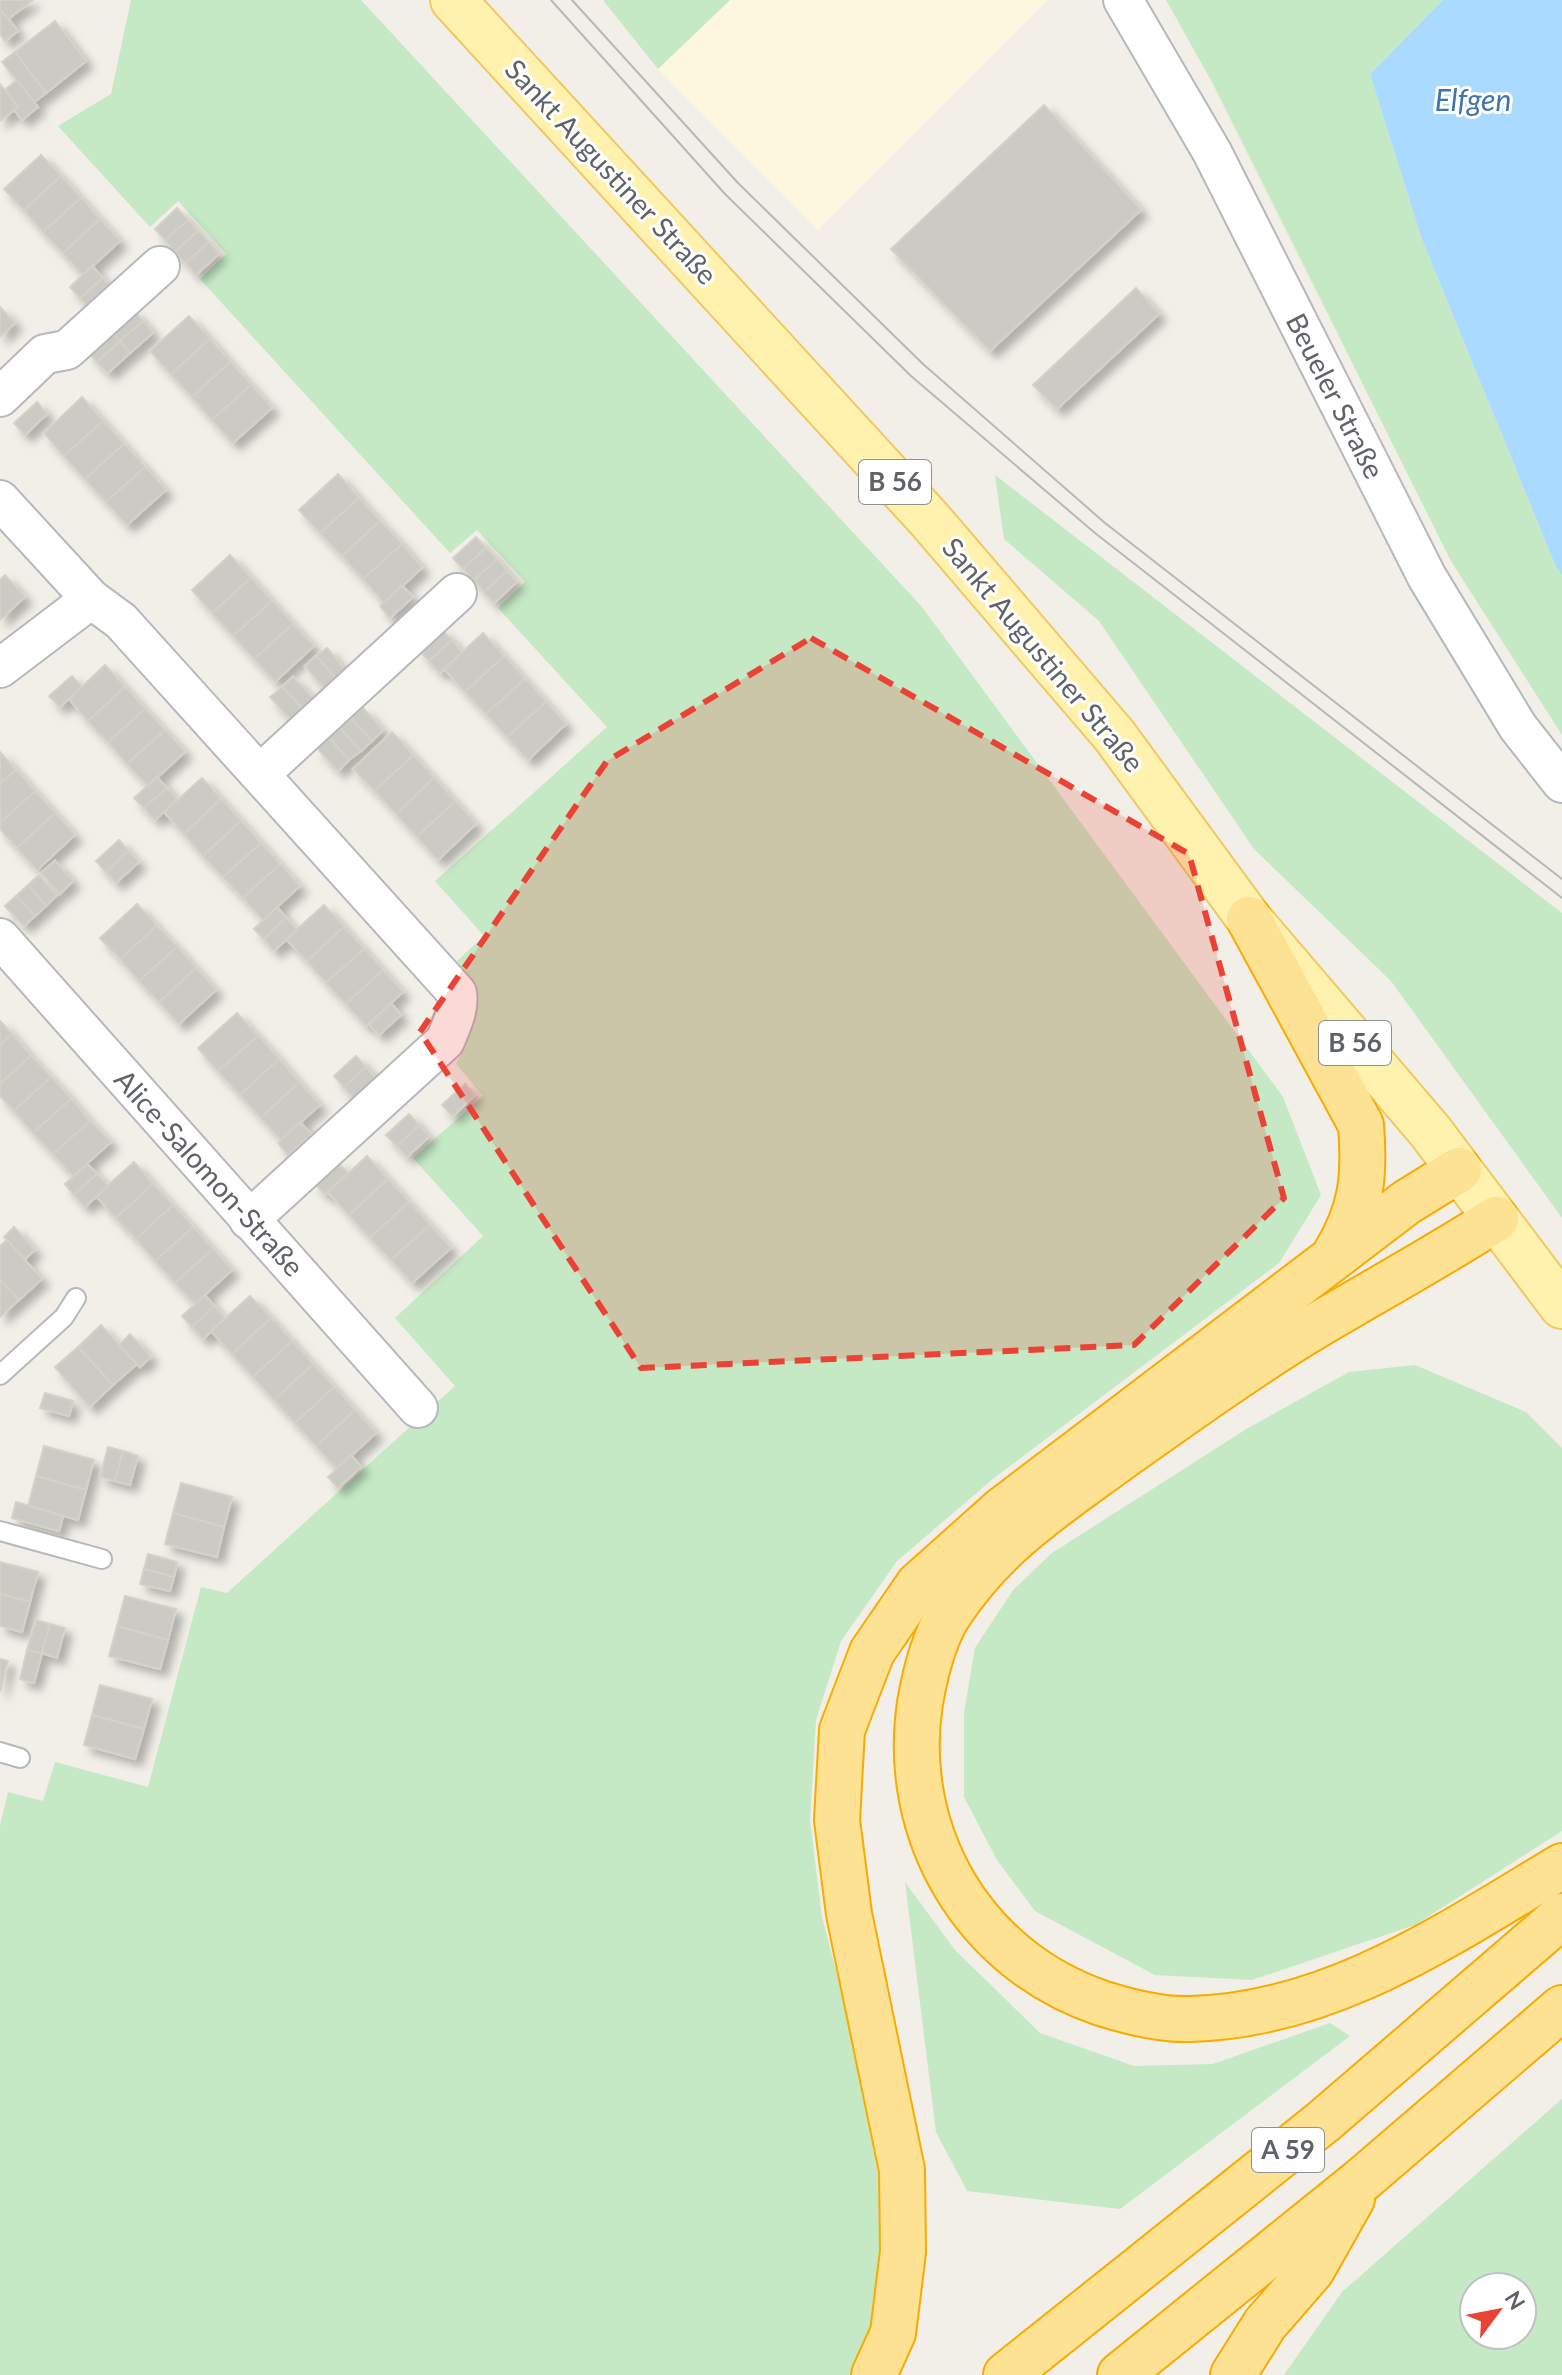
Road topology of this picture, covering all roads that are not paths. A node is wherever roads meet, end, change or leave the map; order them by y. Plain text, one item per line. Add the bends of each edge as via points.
1 (453, 0) edge
2 (1123, 0) edge
3 (160, 266) dead end
4 (0, 397) edge
5 (0, 500) edge
6 (457, 593) dead end
7 (91, 599) junction
8 (0, 668) edge
9 (261, 773) junction
10 (1562, 783) edge
11 (1249, 919) junction
12 (0, 938) edge
13 (1459, 1170) junction
14 (1496, 1219) junction
15 (249, 1220) junction
16 (1332, 1259) junction
17 (76, 1298) dead end
18 (1562, 1306) edge
19 (0, 1375) edge
20 (418, 1408) dead end
21 (0, 1531) edge
22 (102, 1559) dead end
23 (0, 1752) edge
24 (20, 1758) dead end
25 (1562, 1866) edge
26 (1562, 1916) edge
27 (1562, 2008) edge
28 (1363, 2179) junction
29 (874, 2375) edge
30 (1006, 2375) edge
31 (1120, 2375) edge
32 (1233, 2375) edge

1 - 11 main road, Sankt Augustiner Straße / B 56 via 929,519 1114,735
2 - 10 street, Beueler Straße via 1212,152 1427,577 1518,727
3 - 4 street via 67,350 45,354
5 - 7 street
6 - 9 street
7 - 8 street
7 - 9 street via 121,621
9 - 15 street via 458,998 445,1041
11 - 13 main road, Sankt Augustiner Straße / B 56
11 - 16 highway via 1361,1125 1361,1187 1351,1228
12 - 15 street, Alice-Salomon-Straße
13 - 14 main road, Sankt Augustiner Straße / B 56
13 - 16 highway
14 - 18 main road, Sankt Augustiner Straße / B 56
14 - 25 highway via 1209,1396 1028,1526 985,1565 946,1620 925,1677 915,1738 920,1796 937,1850 958,1892 987,1930 1027,1966 1077,1995 1131,2013 1187,2020 1283,2006 1335,1991 1407,1957
15 - 20 street, Alice-Salomon-Straße
16 - 29 highway via 1003,1509 918,1585 872,1652 842,1730 837,1820 849,1914 902,2170 903,2252 893,2333
17 - 19 lane via 64,1317
21 - 22 lane
23 - 24 lane
26 - 30 highway, A 59 via 1324,2121
27 - 28 highway, A 59
28 - 31 highway, A 59
28 - 32 highway via 1312,2270 1265,2324

